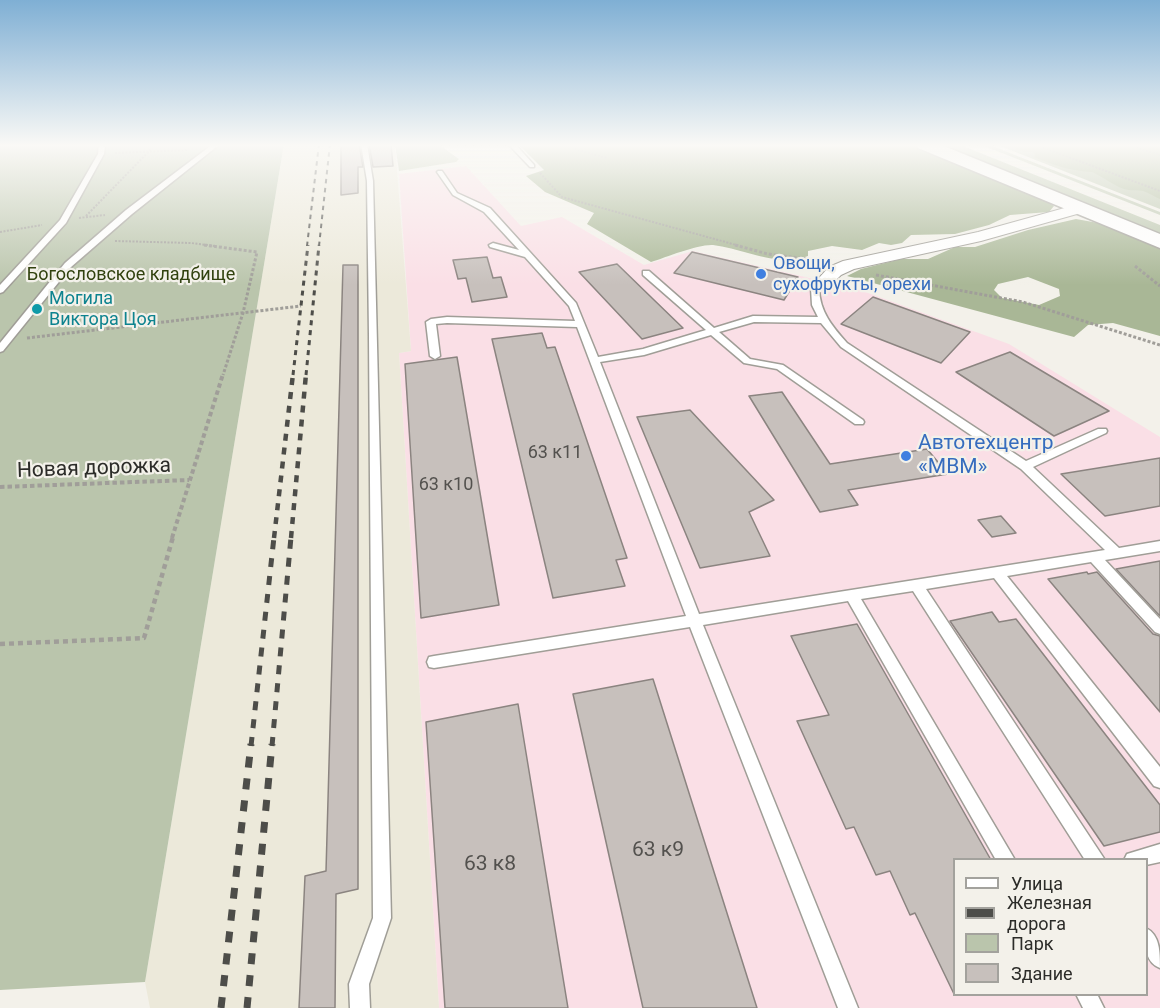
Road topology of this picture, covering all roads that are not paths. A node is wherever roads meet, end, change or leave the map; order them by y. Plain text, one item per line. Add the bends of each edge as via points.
1 (80, 191) edge
2 (158, 191) edge
3 (370, 191) edge
4 (452, 191) edge
5 (1036, 191) edge
6 (1083, 191) edge
7 (1079, 209) junction
8 (1160, 222) edge
9 (1160, 243) edge
10 (493, 245) dead end
11 (528, 255) junction
12 (646, 273) dead end
13 (827, 279) joint
14 (0, 290) edge
15 (822, 320) junction
16 (581, 324) junction
17 (713, 331) junction
18 (0, 349) edge
19 (435, 356) dead end
20 (594, 360) junction
21 (860, 422) dead end
22 (1102, 431) dead end
23 (1025, 466) junction
24 (1160, 546) edge
25 (1116, 553) junction
26 (1094, 557) junction
27 (997, 572) junction
28 (916, 585) junction
29 (850, 595) junction
30 (694, 619) junction
31 (1160, 628) edge
32 (434, 662) dead end
33 (1160, 780) edge
34 (1160, 853) edge
35 (1005, 858) edge
36 (1095, 858) edge
37 (1141, 858) edge
38 (1148, 940) edge
39 (1160, 957) edge
40 (360, 1008) edge
41 (848, 1008) edge

1 - 14 lane via 63,221
2 - 18 lane via 68,265
3 - 40 lane via 382,918 360,984
4 - 11 lane via 487,210
5 - 7 main road
6 - 8 main road
7 - 9 main road
7 - 13 street via 981,236 871,259 835,271
10 - 11 lane
11 - 16 lane via 573,305
12 - 17 lane
13 - 15 lane via 815,288 814,300
15 - 17 lane via 753,318
15 - 23 lane via 844,345
16 - 19 lane via 431,322
16 - 20 lane
17 - 20 lane via 644,352
17 - 21 lane via 747,361 780,367
20 - 30 lane
22 - 23 lane
23 - 25 lane
24 - 25 lane
25 - 26 lane
26 - 27 lane
26 - 31 lane
27 - 28 lane
27 - 33 lane
28 - 29 lane
28 - 36 lane
29 - 30 lane
29 - 35 lane
30 - 32 lane
30 - 41 lane
34 - 37 lane
38 - 39 lane

